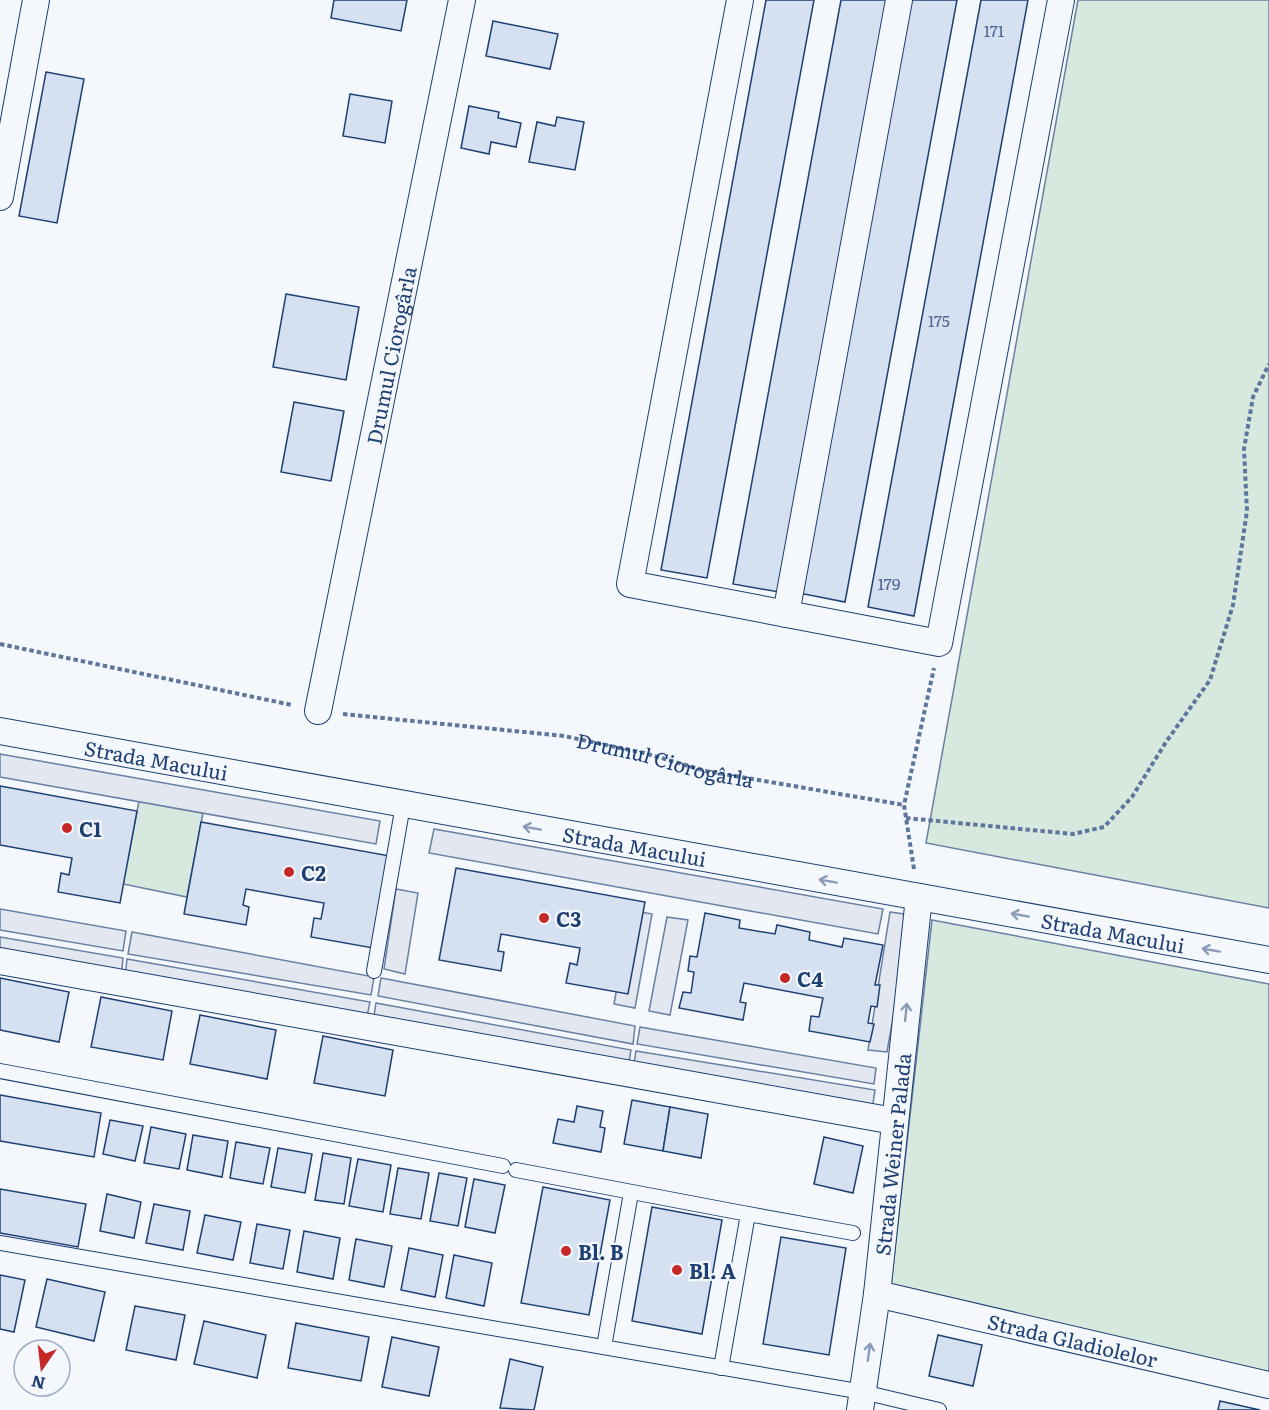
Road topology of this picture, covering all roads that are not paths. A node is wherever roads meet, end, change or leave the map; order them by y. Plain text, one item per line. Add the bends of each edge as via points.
1 (36, 0) edge
2 (462, 0) edge
3 (740, 0) edge
4 (899, 0) edge
5 (1061, 0) edge
6 (0, 197) edge
7 (786, 614) junction
8 (318, 711) road end
9 (0, 731) edge
10 (404, 804) junction
11 (919, 897) junction
12 (1269, 960) edge
13 (0, 961) edge
14 (374, 971) dead end
15 (0, 1071) edge
16 (894, 1121) junction
17 (631, 1192) junction
18 (748, 1214) junction
19 (853, 1233) dead end
20 (0, 1243) edge
21 (877, 1294) junction
22 (604, 1347) junction
23 (721, 1368) junction
24 (1269, 1386) edge
25 (862, 1401) edge
26 (939, 1410) edge

1 - 6 street
2 - 8 street, Drumul Ciorogârla
3 - 7 street via 630,584
4 - 7 street
5 - 7 street via 939,643
9 - 10 street, Strada Macului
11 -> 10 street, Strada Macului
10 - 14 lane
12 -> 11 street, Strada Macului
16 -> 11 street, Strada Weiner Palada
13 - 16 street
15 - 17 lane
16 - 21 street, Strada Weiner Palada
17 - 18 lane
17 - 22 lane
18 - 19 lane
18 - 23 lane
20 - 22 lane
21 - 24 street, Strada Gladiolelor
25 -> 21 street, Strada Weiner Palada
22 - 23 lane
23 - 25 lane
25 - 26 lane

